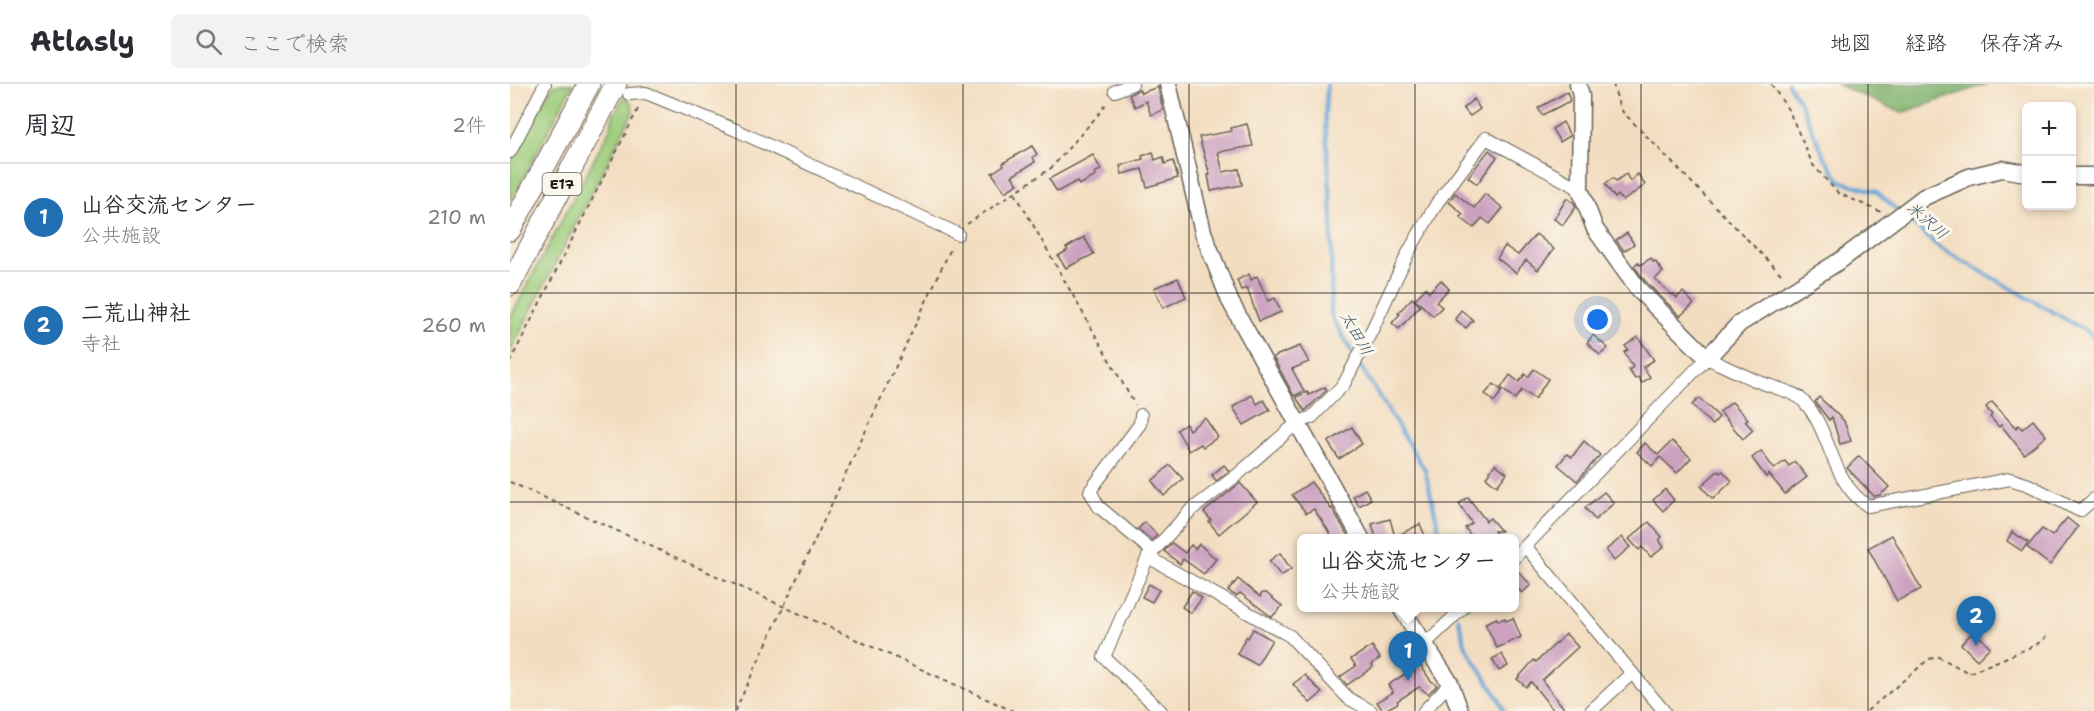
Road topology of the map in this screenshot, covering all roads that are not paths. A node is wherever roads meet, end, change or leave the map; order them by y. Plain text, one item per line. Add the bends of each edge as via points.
1 (545, 84) edge
2 (589, 84) edge
3 (1132, 84) edge
4 (1168, 84) edge
5 (1578, 84) edge
6 (649, 88) edge
7 (623, 89) edge
8 (1114, 91) road end
9 (510, 152) edge
10 (2022, 172) edge
11 (2076, 176) edge
12 (2094, 176) edge
13 (1580, 189) junction
14 (510, 230) edge
15 (958, 234) road end
16 (510, 285) edge
17 (1707, 358) junction
18 (1141, 415) road end
19 (1297, 423) junction
20 (2094, 499) edge
21 (1359, 534) edge
22 (1526, 547) junction
23 (1151, 554) junction
24 (1519, 554) edge
25 (1404, 612) edge
26 (1459, 612) edge
27 (1425, 644) junction
28 (1632, 673) junction
29 (1450, 683) junction
30 (1161, 711) edge
31 (1371, 711) edge
32 (1424, 711) edge
33 (1460, 711) edge
34 (1590, 711) edge
35 (1664, 711) edge

1 - 9 street
2 - 14 highway, E17
3 - 8 street
4 - 19 street via 1203,232 1230,301
5 - 13 street
6 - 7 street
6 - 15 street
7 - 16 highway, E17
10 - 17 street via 2002,169 1969,177 1924,197 1875,236 1739,324
11 - 12 street
13 - 17 street via 1595,229 1638,289
13 - 19 street via 1486,138 1437,203 1409,251 1344,384 1312,417
17 - 20 street via 1799,397 1812,413 1848,487 1868,506 2010,479 2080,511
17 - 22 street
18 - 23 street via 1140,424 1090,491 1099,507
19 - 21 street
19 - 23 street via 1191,510
22 - 24 street
22 - 28 street
23 - 30 street via 1104,657
23 - 31 street via 1290,636 1348,699
25 - 27 street
26 - 27 street
27 - 29 street
28 - 34 street
28 - 35 street
29 - 32 street
29 - 33 street

